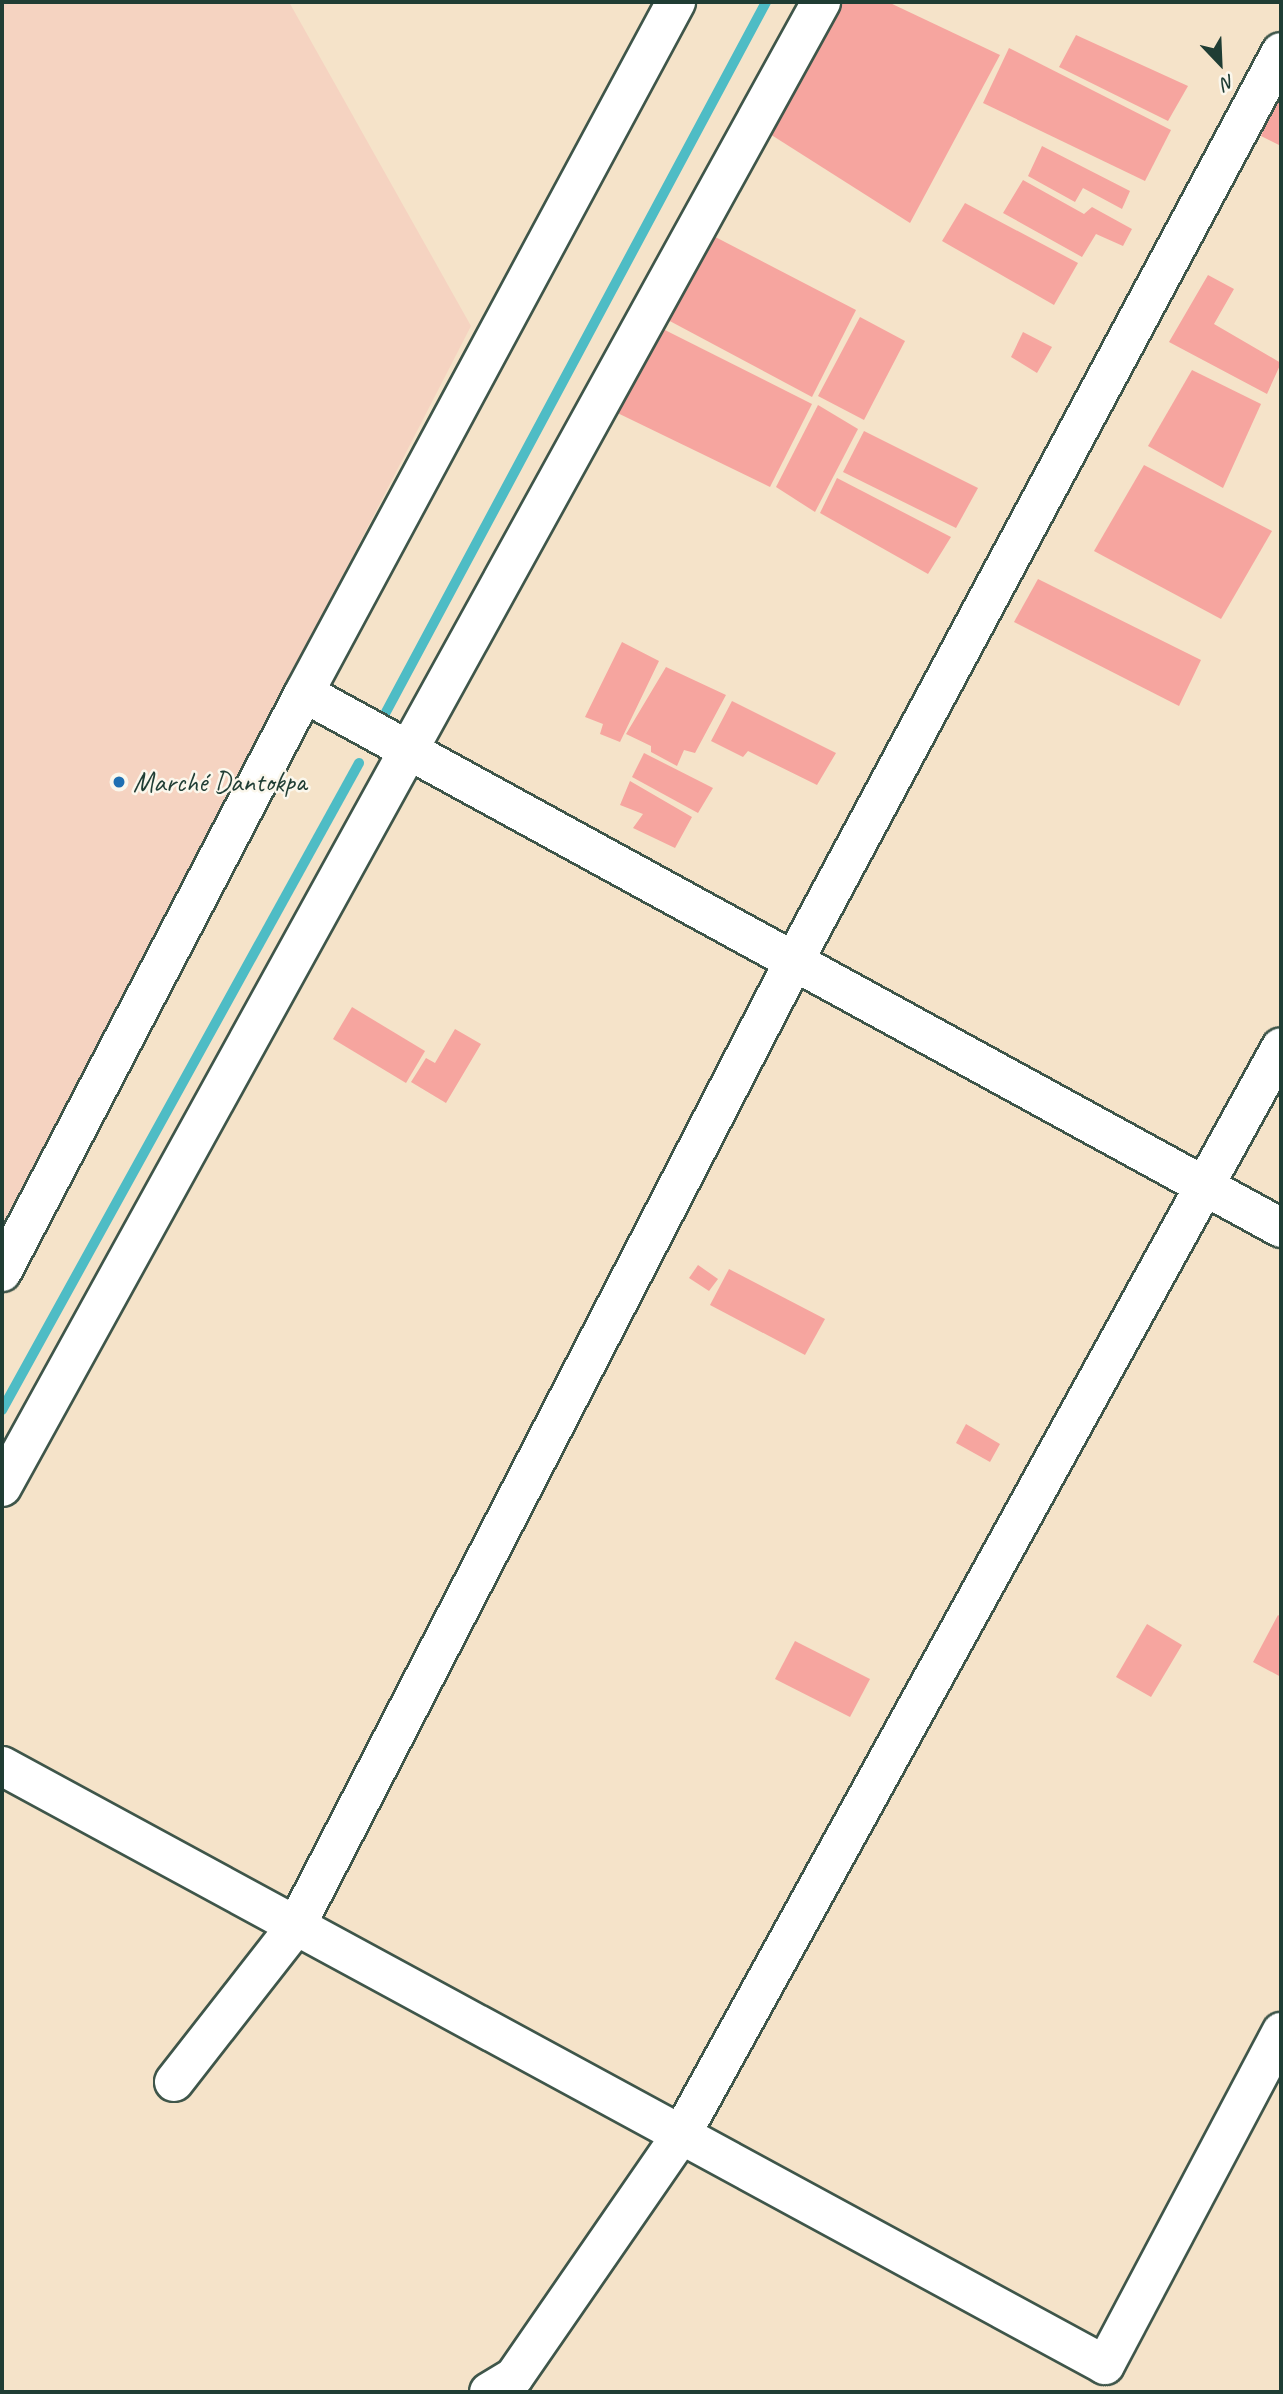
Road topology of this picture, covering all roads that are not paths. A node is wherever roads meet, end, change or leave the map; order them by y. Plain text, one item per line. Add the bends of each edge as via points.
1 (676, 2) edge
2 (821, 2) edge
3 (1281, 52) edge
4 (304, 693) junction
5 (410, 751) junction
6 (794, 961) junction
7 (1281, 1047) edge
8 (1204, 1186) junction
9 (1281, 1228) edge
10 (2, 1272) edge
11 (2, 1488) edge
12 (2, 1766) edge
13 (296, 1926) junction
14 (1281, 2032) edge
15 (174, 2082) dead end
16 (681, 2135) junction
17 (489, 2392) edge

1 - 4 street
2 - 5 street
3 - 6 street
4 - 5 street
4 - 10 street
5 - 6 street
5 - 11 street
6 - 8 street
6 - 13 street
7 - 8 street
8 - 9 street
8 - 16 street
12 - 13 street
13 - 15 street
13 - 16 street
14 - 16 street via 1105,2365
16 - 17 street via 514,2377

